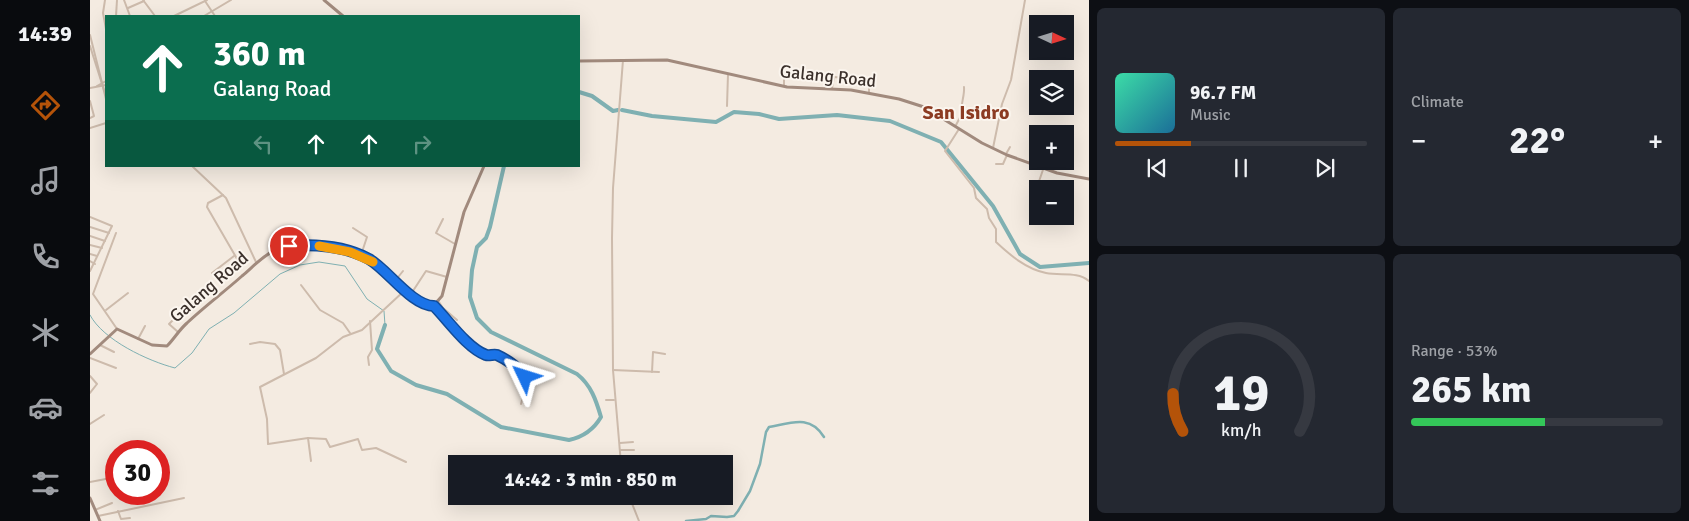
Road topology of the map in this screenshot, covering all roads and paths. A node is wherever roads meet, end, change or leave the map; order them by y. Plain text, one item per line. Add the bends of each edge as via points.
1 (105, 0) edge
2 (117, 0) edge
3 (124, 0) edge
4 (143, 0) edge
5 (206, 0) edge
6 (231, 0) edge
7 (324, 0) edge
8 (1025, 0) edge
9 (128, 8) junction
10 (212, 12) junction
11 (116, 15) edge
12 (130, 15) edge
13 (154, 15) edge
14 (176, 15) edge
15 (206, 15) edge
16 (214, 15) edge
17 (341, 15) edge
18 (105, 23) edge
19 (90, 35) edge
20 (90, 46) edge
21 (623, 60) junction
22 (580, 61) edge
23 (728, 74) junction
24 (790, 77) dead end
25 (845, 78) dead end
26 (103, 82) edge
27 (869, 83) dead end
28 (97, 86) junction
29 (104, 86) edge
30 (784, 86) junction
31 (964, 87) dead end
32 (90, 88) edge
33 (832, 88) junction
34 (869, 92) junction
35 (90, 101) edge
36 (727, 106) dead end
37 (965, 108) dead end
38 (963, 114) junction
39 (90, 118) edge
40 (105, 123) edge
41 (955, 127) junction
42 (90, 128) edge
43 (959, 129) junction
44 (1010, 147) dead end
45 (993, 148) junction
46 (1007, 154) junction
47 (996, 164) dead end
48 (1029, 164) edge
49 (193, 167) edge
50 (484, 167) edge
51 (1048, 170) edge
52 (1089, 179) edge
53 (223, 194) junction
54 (90, 218) edge
55 (443, 219) dead end
56 (90, 227) edge
57 (353, 228) dead end
58 (109, 233) junction
59 (116, 233) dead end
60 (288, 235) dead end
61 (90, 236) edge
62 (105, 241) junction
63 (90, 245) edge
64 (457, 245) junction
65 (102, 248) junction
66 (279, 248) junction
67 (90, 254) edge
68 (361, 255) junction
69 (98, 256) junction
70 (234, 256) junction
71 (90, 261) edge
72 (95, 264) junction
73 (240, 264) dead end
74 (256, 264) junction
75 (90, 271) edge
76 (403, 271) dead end
77 (212, 273) dead end
78 (447, 278) junction
79 (395, 281) junction
80 (1089, 281) edge
81 (301, 285) dead end
82 (406, 290) junction
83 (128, 293) dead end
84 (411, 294) junction
85 (439, 302) junction
86 (434, 306) junction
87 (105, 310) junction
88 (178, 314) dead end
89 (457, 320) dead end
90 (370, 321) junction
91 (145, 326) dead end
92 (116, 330) junction
93 (178, 332) junction
94 (351, 334) junction
95 (138, 339) junction
96 (102, 343) junction
97 (250, 344) dead end
98 (114, 352) dead end
99 (665, 354) dead end
100 (90, 355) edge
101 (368, 365) dead end
102 (116, 368) dead end
103 (613, 370) junction
104 (652, 372) junction
105 (659, 372) dead end
106 (284, 374) junction
107 (90, 376) edge
108 (90, 393) edge
109 (606, 400) dead end
110 (615, 400) junction
111 (521, 404) dead end
112 (104, 415) dead end
113 (90, 424) edge
114 (308, 438) junction
115 (632, 442) dead end
116 (620, 443) junction
117 (620, 450) junction
118 (634, 450) dead end
119 (620, 455) edge
120 (311, 461) dead end
121 (406, 462) dead end
122 (105, 479) edge
123 (90, 482) edge
124 (90, 498) edge
125 (184, 498) dead end
126 (107, 505) edge
127 (633, 505) edge
128 (95, 510) junction
129 (118, 512) junction
130 (98, 516) junction
131 (130, 518) dead end
132 (100, 521) edge
133 (639, 521) edge

1 - 18 street
2 - 11 street
3 - 9 street
4 - 9 street
4 - 13 street
5 - 10 street
5 - 14 street
6 - 10 street
7 - 17 street
8 - 45 street via 1011,80 1002,104
9 - 12 street
10 - 15 street
10 - 16 street
19 - 26 street
20 - 26 street
21 - 22 street, Galang Road
21 - 23 street, Galang Road via 683,62
21 - 103 street via 613,188
23 - 30 street, Galang Road
23 - 36 street
24 - 30 street via 784,77
25 - 33 street via 834,77
26 - 28 street
26 - 29 street
27 - 34 street
28 - 29 street
28 - 32 street
30 - 33 street, Galang Road
31 - 38 street
33 - 34 street, Galang Road
34 - 41 street, Galang Road via 920,105
35 - 39 street via 94,116
37 - 38 street
38 - 41 street
40 - 42 street
41 - 43 street, Galang Road
43 - 45 street, Galang Road
43 - 80 street via 946,148 974,188 976,198 987,209 995,226 995,240 1034,269 1052,274 1080,275
44 - 46 street
45 - 46 street, Galang Road
46 - 47 street via 1003,164
46 - 48 street, Galang Road
49 - 53 street
50 - 64 street via 464,212
51 - 52 street, Galang Road
53 - 70 street via 207,207
53 - 74 street
54 - 58 street via 112,225
55 - 64 street via 436,233
56 - 58 street
57 - 68 street via 367,237
58 - 62 street
59 - 87 street via 93,294
60 - 66 street via 281,240
61 - 62 street
62 - 65 street
63 - 65 street
64 - 78 street
65 - 69 street
66 - 68 street via 325,246
66 - 74 street, Galang Road
67 - 69 street
68 - 79 street
69 - 72 street
70 - 73 street
70 - 77 street
71 - 72 street
72 - 75 street
74 - 93 street, Galang Road
76 - 79 street
78 - 84 street via 426,271
78 - 85 street
79 - 82 street
81 - 94 street via 320,310 343,323
82 - 84 street
82 - 90 street
83 - 87 street
84 - 86 street
85 - 86 street
85 - 89 street
86 - 111 street via 472,345 486,355 496,355 522,372 526,386
87 - 92 street
88 - 93 street via 169,324
90 - 94 street via 360,331
90 - 101 street via 372,350
91 - 95 street
92 - 95 street, Galang Road
92 - 96 street
93 - 95 street, Galang Road via 164,347 152,346
94 - 106 street via 316,358
96 - 98 street
96 - 100 street
97 - 106 street via 275,344 280,350
99 - 104 street via 653,352
100 - 102 street
103 - 104 street
103 - 110 street
104 - 105 street
106 - 114 street via 260,387 268,443
107 - 108 street via 96,384
109 - 110 street
110 - 116 street
112 - 113 street
114 - 120 street
114 - 121 street via 326,439 330,447 358,439 362,450 376,448
115 - 116 street
116 - 117 street
117 - 118 street
117 - 119 street
122 - 123 street
124 - 128 street
125 - 129 street
126 - 128 street
127 - 133 street
128 - 130 street
129 - 130 street
129 - 131 street via 121,519
130 - 132 street

